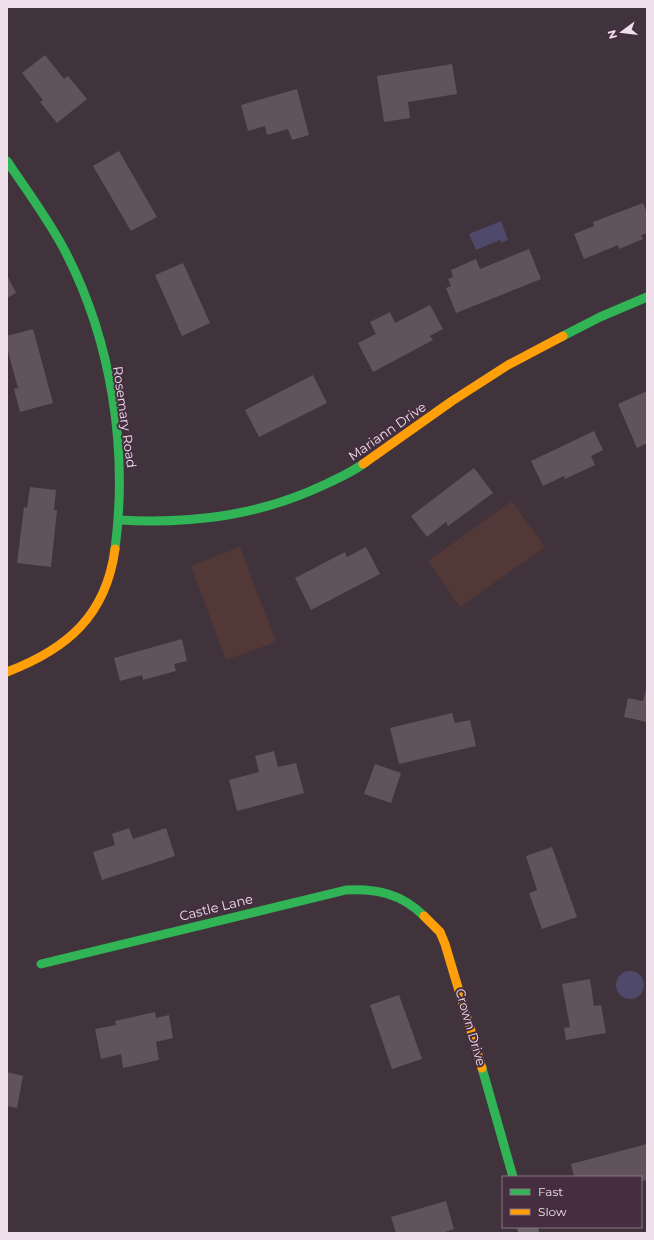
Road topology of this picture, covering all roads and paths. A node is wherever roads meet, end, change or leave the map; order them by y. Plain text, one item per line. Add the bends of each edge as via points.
1 (7, 161) edge
2 (647, 297) edge
3 (119, 520) junction
4 (7, 672) edge
5 (398, 895) joint
6 (41, 964) dead end
7 (513, 1176) edge

1 - 3 street, Rosemary Road via 42,213 71,265 96,324 117,436
2 - 3 street, Mariann Drive via 600,317 508,365 452,401 355,470 309,492 259,509 207,519 159,522
3 - 4 street, Rosemary Road via 113,560 104,591 88,621 65,644 37,661
5 - 6 street, Castle Lane via 354,888 332,892
5 - 7 street, Crown Drive via 421,912 441,934 452,960

